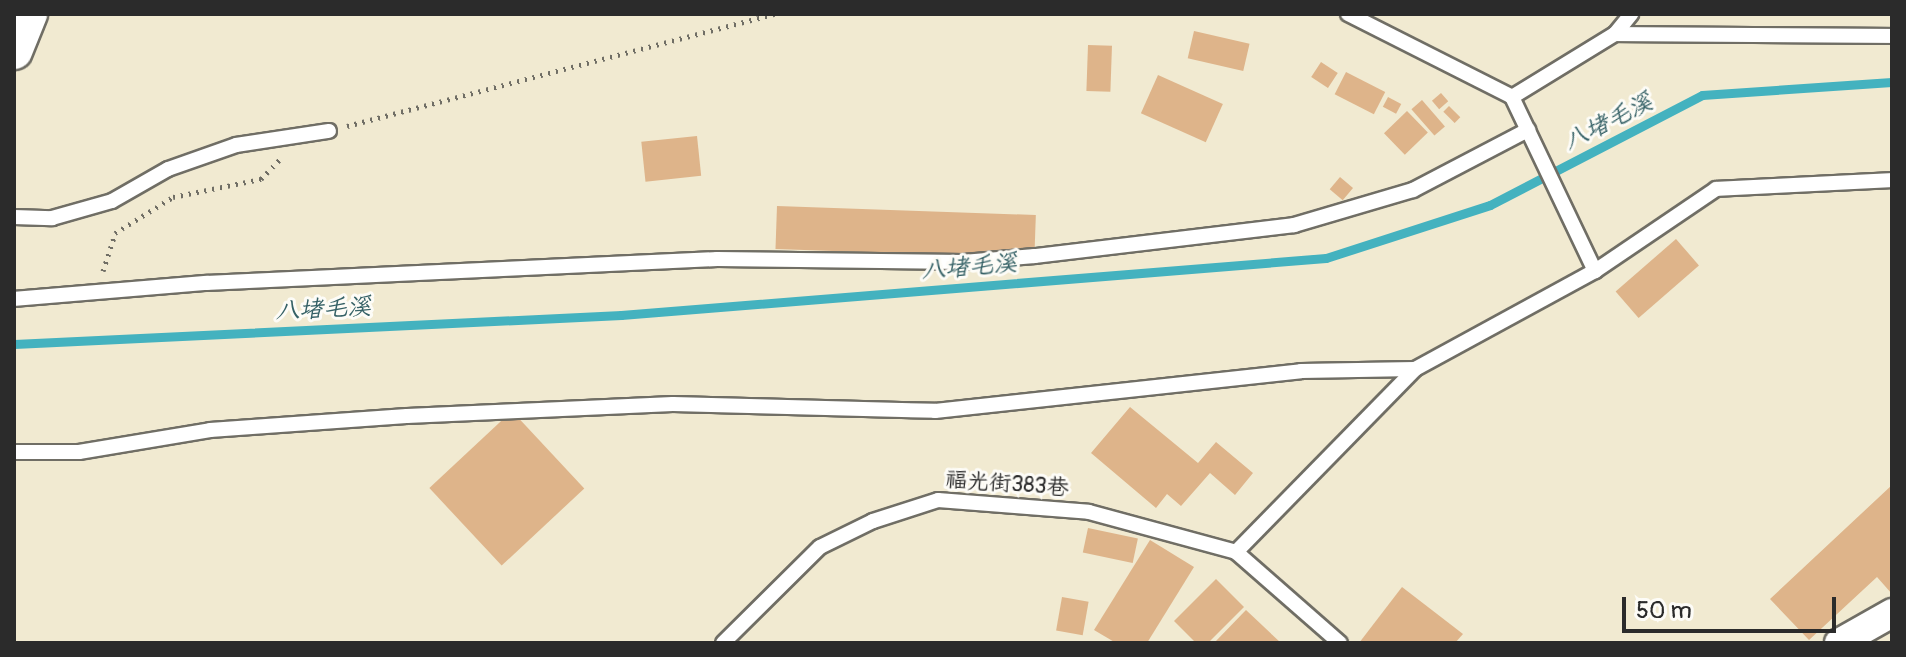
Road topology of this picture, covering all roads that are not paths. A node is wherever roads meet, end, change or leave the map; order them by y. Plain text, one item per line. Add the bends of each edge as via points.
1 (29, 14) edge
2 (1348, 14) edge
3 (1631, 14) edge
4 (1615, 34) junction
5 (1892, 36) edge
6 (14, 51) edge
7 (1512, 97) junction
8 (1528, 130) junction
9 (329, 131) road end
10 (1892, 180) edge
11 (14, 217) edge
12 (1595, 271) junction
13 (14, 299) edge
14 (1415, 369) junction
15 (14, 452) edge
16 (1236, 552) junction
17 (1892, 613) edge
18 (723, 643) edge
19 (1340, 643) edge
20 (1839, 643) edge

1 - 6 street
2 - 7 lane
3 - 4 lane
4 - 5 lane
4 - 7 lane
7 - 8 lane
8 - 12 lane
8 - 13 lane via 1413,190 1294,225 1035,256 963,262 701,260 206,283
9 - 11 lane via 236,145 168,169 112,201 52,218
10 - 12 lane via 1716,189
12 - 14 lane
14 - 15 lane via 1301,371 935,411 673,404 210,430 79,452
14 - 16 lane
16 - 18 lane, 福光街383巷 via 1089,512 938,500 873,521 820,547
16 - 19 lane, 福光街383巷
17 - 20 street

